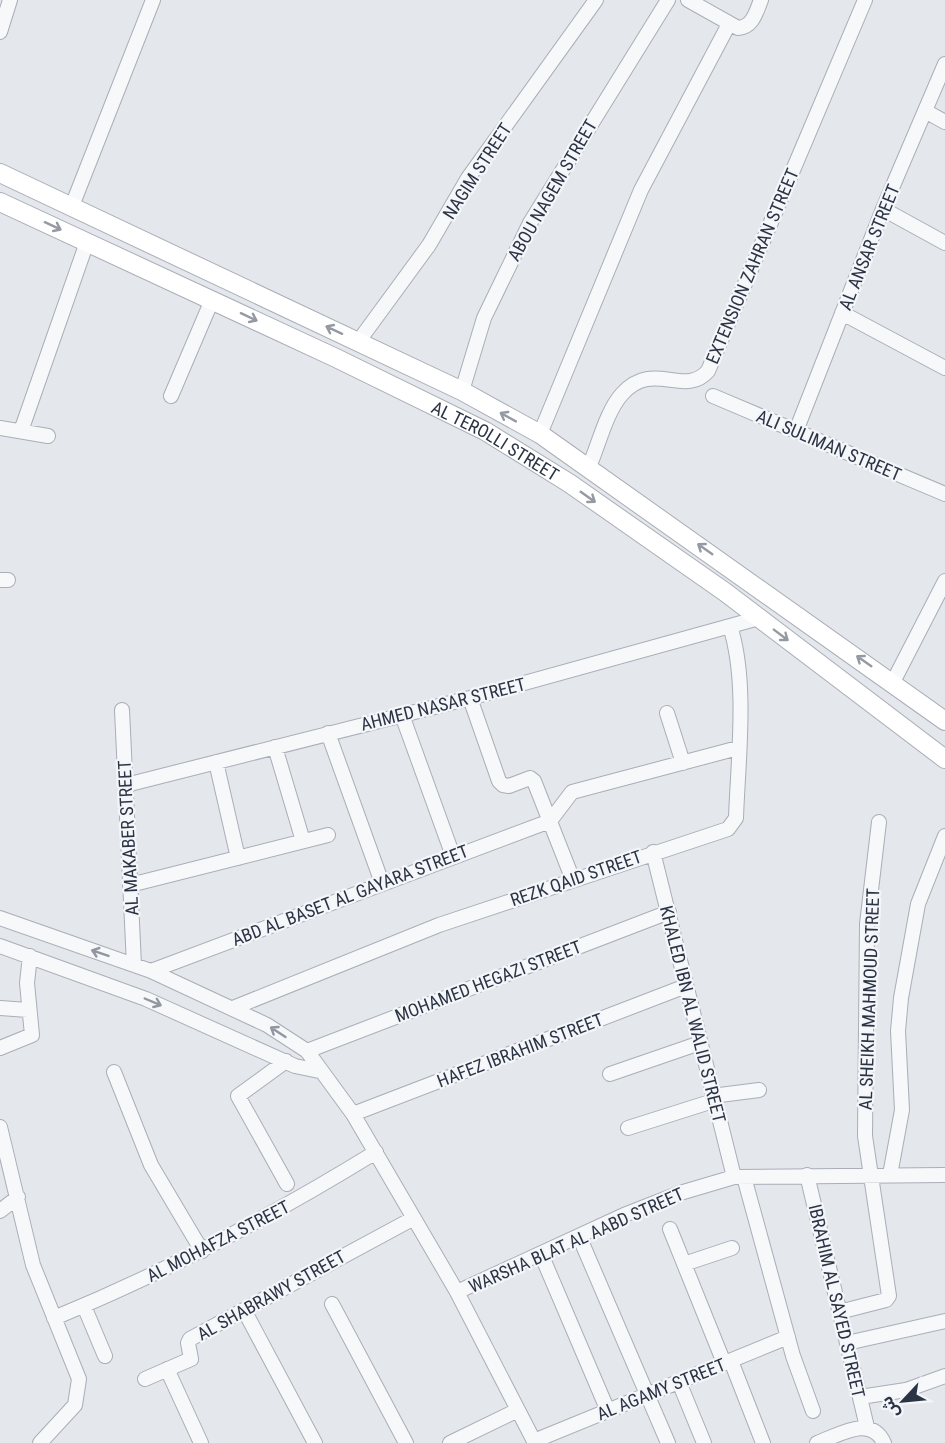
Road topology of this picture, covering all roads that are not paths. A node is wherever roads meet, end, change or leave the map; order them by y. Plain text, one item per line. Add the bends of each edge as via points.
1 (10, 0) edge
2 (153, 0) edge
3 (597, 0) edge
4 (668, 0) edge
5 (688, 0) edge
6 (761, 0) edge
7 (865, 0) edge
8 (729, 24) junction
9 (0, 32) edge
10 (945, 64) edge
11 (925, 111) junction
12 (945, 122) edge
13 (0, 173) edge
14 (0, 202) edge
15 (72, 206) junction
16 (884, 209) junction
17 (87, 242) junction
18 (945, 243) edge
19 (212, 300) junction
20 (842, 313) junction
21 (358, 342) junction
22 (945, 368) edge
23 (462, 392) junction
24 (171, 396) dead end
25 (713, 396) dead end
26 (0, 428) edge
27 (21, 431) junction
28 (796, 431) junction
29 (540, 434) junction
30 (48, 436) dead end
31 (589, 467) junction
32 (945, 494) edge
33 (945, 581) edge
34 (759, 618) junction
35 (730, 626) junction
36 (893, 682) junction
37 (470, 698) junction
38 (122, 710) dead end
39 (668, 713) dead end
40 (402, 715) junction
41 (945, 721) edge
42 (328, 733) junction
43 (275, 747) junction
44 (738, 748) junction
45 (945, 759) edge
46 (216, 762) junction
47 (683, 763) junction
48 (126, 785) junction
49 (549, 820) junction
50 (879, 822) dead end
51 (328, 835) dead end
52 (945, 836) edge
53 (303, 841) junction
54 (653, 852) junction
55 (453, 856) junction
56 (238, 858) junction
57 (573, 880) junction
58 (382, 883) junction
59 (130, 885) junction
60 (669, 912) junction
61 (0, 918) edge
62 (0, 946) edge
63 (30, 956) junction
64 (134, 965) junction
65 (151, 971) junction
66 (686, 986) junction
67 (0, 1008) edge
68 (233, 1008) junction
69 (28, 1010) junction
70 (700, 1043) junction
71 (0, 1048) edge
72 (307, 1051) junction
73 (286, 1061) junction
74 (320, 1071) junction
75 (114, 1072) dead end
76 (610, 1074) dead end
77 (759, 1090) dead end
78 (713, 1098) junction
79 (353, 1114) junction
80 (0, 1127) edge
81 (628, 1128) dead end
82 (376, 1152) junction
83 (807, 1175) junction
84 (945, 1175) edge
85 (872, 1176) junction
86 (890, 1176) junction
87 (739, 1177) junction
88 (288, 1184) dead end
89 (18, 1197) junction
90 (0, 1211) edge
91 (414, 1218) junction
92 (670, 1228) dead end
93 (579, 1236) junction
94 (732, 1248) dead end
95 (202, 1251) junction
96 (541, 1254) junction
97 (684, 1264) junction
98 (457, 1292) junction
99 (332, 1304) dead end
100 (84, 1306) junction
101 (244, 1310) junction
102 (839, 1312) junction
103 (54, 1318) junction
104 (945, 1321) edge
105 (788, 1337) junction
106 (847, 1343) junction
107 (105, 1356) dead end
108 (728, 1362) junction
109 (167, 1369) junction
110 (945, 1376) edge
111 (145, 1378) dead end
112 (679, 1382) junction
113 (647, 1395) junction
114 (860, 1397) junction
115 (518, 1410) junction
116 (608, 1411) junction
117 (813, 1411) dead end
118 (867, 1427) junction
119 (534, 1442) edge
120 (40, 1443) edge
121 (201, 1443) edge
122 (315, 1443) edge
123 (406, 1443) edge
124 (450, 1443) edge
125 (668, 1443) edge
126 (704, 1443) edge
127 (763, 1443) edge
128 (817, 1443) edge
129 (884, 1443) edge

1 - 9 street
2 - 15 street
3 - 21 street, NAGIM STREET via 468,178 429,245
4 - 23 street, ABOU NAGEM STREET via 530,223 484,318
5 - 8 street
6 - 8 street via 749,25 738,28
7 - 31 street, EXTENSION ZAHRAN STREET via 708,371 698,380 656,377 627,389 615,405
8 - 29 street via 641,190
10 - 11 street, AL ANSAR STREET
11 - 12 street
11 - 16 street, AL ANSAR STREET
13 - 15 street, AL TEROLLI STREET
14 -> 17 street, AL TEROLLI STREET
21 -> 15 street, AL TEROLLI STREET
16 - 18 street
16 - 20 street, AL ANSAR STREET
17 - 19 street, AL TEROLLI STREET
17 - 27 street
19 - 24 street
19 -> 34 street, AL TEROLLI STREET via 485,431 569,483
20 - 22 street
20 - 28 street, AL ANSAR STREET
21 - 23 street, AL TEROLLI STREET
29 -> 23 street, AL TEROLLI STREET
25 - 28 street, ALI SULIMAN STREET
26 - 27 street
27 - 30 street
28 - 32 street, ALI SULIMAN STREET
29 - 31 street, AL TEROLLI STREET
36 -> 31 street, AL TEROLLI STREET
33 - 36 street
34 - 35 street, AHMED NASAR STREET
34 -> 45 street, AL TEROLLI STREET
35 - 37 street, AHMED NASAR STREET
35 - 44 street, REZK QAID STREET via 739,661
36 - 41 street, AL TEROLLI STREET
37 - 40 street, AHMED NASAR STREET
37 - 49 street via 499,781 509,786 532,779
38 - 48 street, AL MAKABER STREET
39 - 47 street
40 - 42 street, AHMED NASAR STREET
40 - 55 street
42 - 43 street, AHMED NASAR STREET
42 - 58 street
43 - 46 street, AHMED NASAR STREET
43 - 53 street
44 - 47 street
44 - 54 street, REZK QAID STREET via 733,825 723,832
46 - 48 street, AHMED NASAR STREET
46 - 56 street
47 - 49 street via 572,792
48 - 59 street, AL MAKABER STREET
49 - 55 street, ABD AL BASET AL GAYARA STREET
49 - 57 street
50 - 85 street, AL SHEIKH MAHMOUD STREET via 867,924 865,1020 865,1136
51 - 53 street
52 - 86 street via 918,904 901,998 898,1031 902,1110
53 - 56 street
54 - 57 street, REZK QAID STREET
54 - 60 street, KHALED IBN AL WALID STREET
55 - 58 street, ABD AL BASET AL GAYARA STREET
56 - 59 street
57 - 68 street, REZK QAID STREET via 440,925
58 - 65 street, ABD AL BASET AL GAYARA STREET
59 - 64 street, AL MAKABER STREET
60 - 66 street, KHALED IBN AL WALID STREET
60 - 72 street, MOHAMED HEGAZI STREET
64 -> 61 street
62 - 63 street
63 - 69 street
63 -> 73 street via 146,999
64 - 65 street
65 - 68 street
66 - 70 street, KHALED IBN AL WALID STREET
66 - 79 street, HAFEZ IBRAHIM STREET
67 - 69 street
72 -> 68 street
69 - 71 street via 32,1035
70 - 76 street
70 - 78 street, KHALED IBN AL WALID STREET
72 - 74 street
73 - 74 street
73 - 88 street via 238,1098
74 - 79 street
75 - 95 street via 151,1165
77 - 78 street
78 - 81 street
78 - 87 street, KHALED IBN AL WALID STREET
79 - 82 street
80 - 89 street
82 - 91 street
82 - 95 street, AL MOHAFZA STREET
83 - 85 street, WARSHA BLAT AL AABD STREET
83 - 87 street, WARSHA BLAT AL AABD STREET
83 - 102 street, IBRAHIM AL SAYED STREET
84 - 86 street, WARSHA BLAT AL AABD STREET
85 - 86 street, WARSHA BLAT AL AABD STREET
85 - 102 street, AL SHEIKH MAHMOUD STREET via 889,1296
87 - 93 street, WARSHA BLAT AL AABD STREET via 680,1193
87 - 105 street, KHALED IBN AL WALID STREET
89 - 90 street
89 - 103 street via 33,1265
91 - 98 street
91 - 101 street, AL SHABRAWY STREET
92 - 97 street
93 - 96 street, WARSHA BLAT AL AABD STREET
93 - 113 street
94 - 97 street
95 - 100 street, AL MOHAFZA STREET
96 - 98 street, WARSHA BLAT AL AABD STREET
96 - 116 street
97 - 108 street
98 - 115 street
99 - 123 street
100 - 103 street, AL MOHAFZA STREET
100 - 107 street
101 - 109 street, AL SHABRAWY STREET via 189,1340 191,1359
101 - 122 street
102 - 106 street, IBRAHIM AL SAYED STREET
103 - 120 street via 75,1366 79,1392 75,1405
104 - 106 street
105 - 108 street, AL AGAMY STREET
105 - 117 street, KHALED IBN AL WALID STREET
106 - 114 street, IBRAHIM AL SAYED STREET
108 - 112 street, AL AGAMY STREET
108 - 127 street
109 - 111 street, AL SHABRAWY STREET
109 - 121 street
110 - 114 street via 906,1390
112 - 113 street, AL AGAMY STREET
112 - 126 street
113 - 116 street, AL AGAMY STREET
113 - 125 street
114 - 118 street, IBRAHIM AL SAYED STREET
115 - 119 street
115 - 124 street
116 - 119 street, AL AGAMY STREET
118 - 128 street
118 - 129 street

